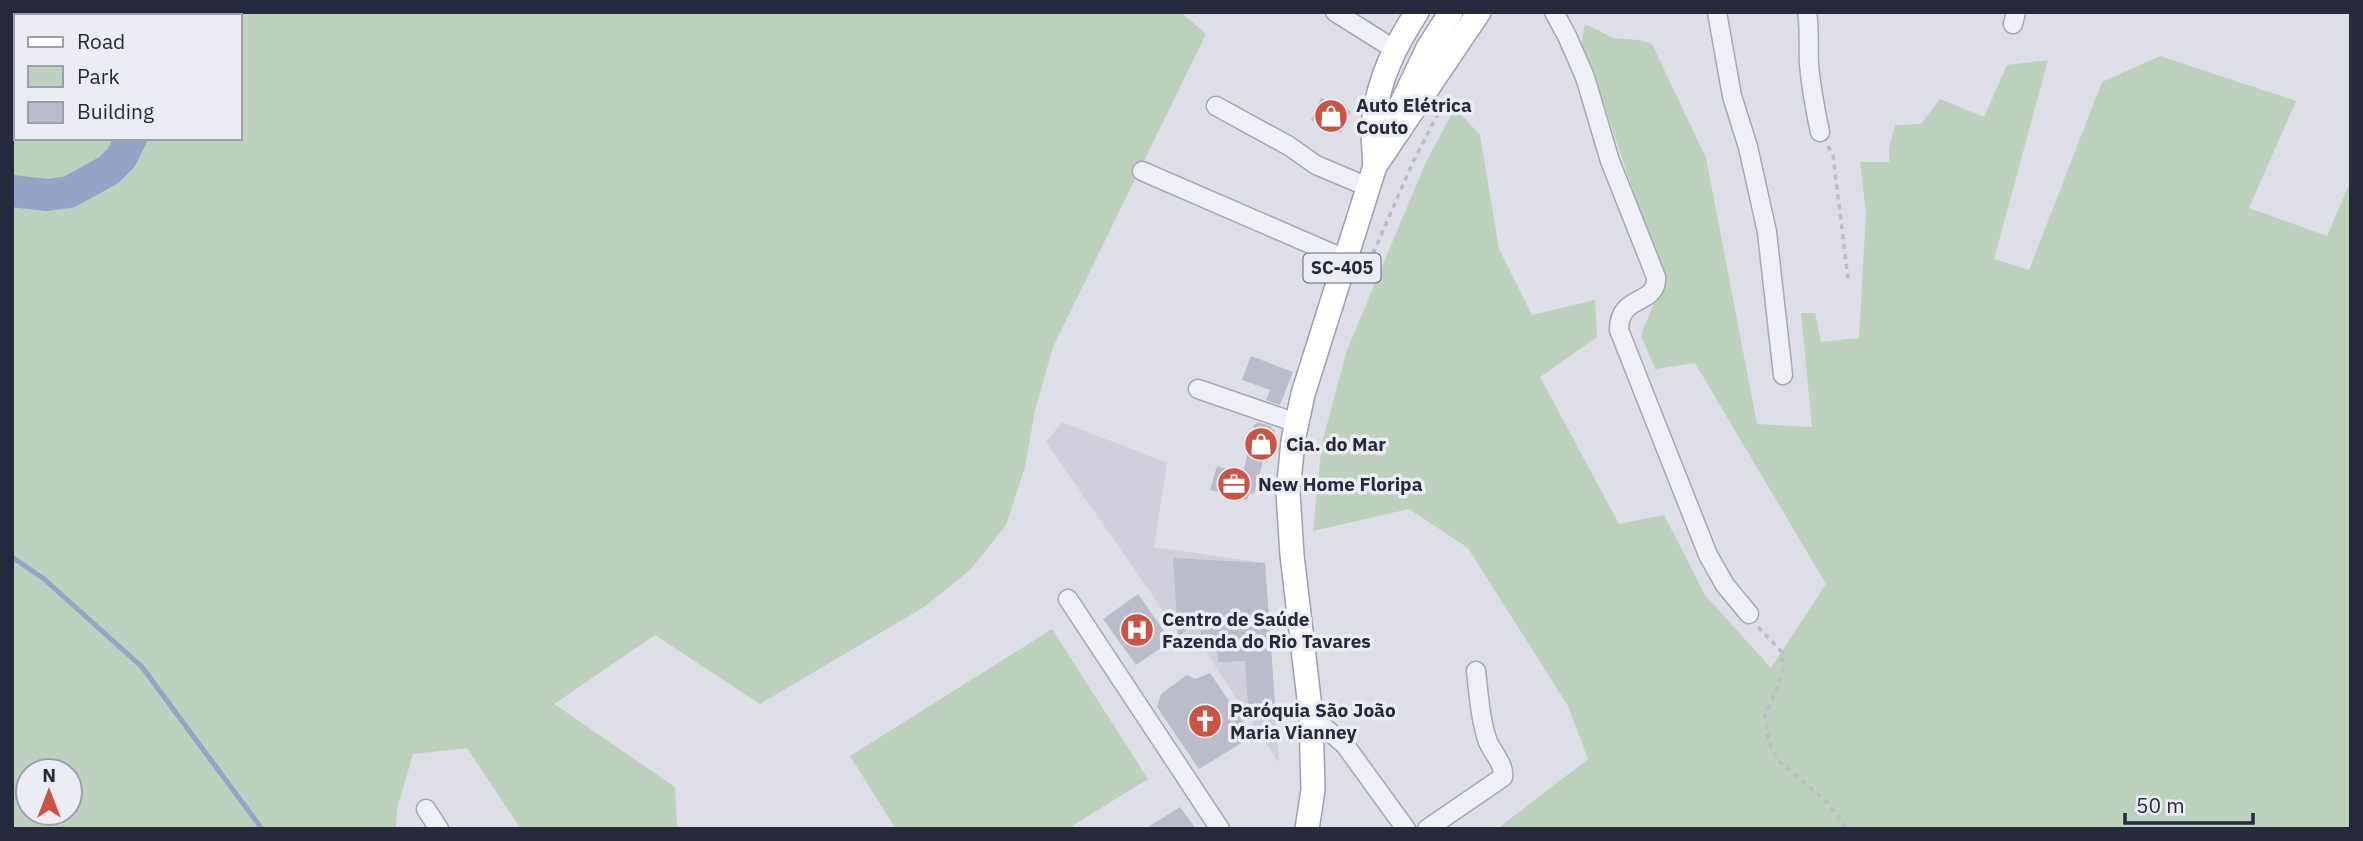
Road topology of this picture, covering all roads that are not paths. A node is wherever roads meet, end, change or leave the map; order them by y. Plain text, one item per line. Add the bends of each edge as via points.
1 (1335, 12) edge
2 (1417, 12) edge
3 (1451, 12) edge
4 (1479, 12) edge
5 (1554, 12) edge
6 (1717, 12) edge
7 (1807, 12) edge
8 (1394, 49) junction
9 (1216, 106) dead end
10 (1820, 132) road end
11 (1142, 171) dead end
12 (1371, 177) junction
13 (1345, 259) junction
14 (1783, 375) dead end
15 (1198, 389) dead end
16 (1297, 424) junction
17 (1068, 599) dead end
18 (1749, 614) road end
19 (1476, 671) dead end
20 (1311, 716) junction
21 (426, 809) dead end
22 (439, 829) edge
23 (1220, 829) edge
24 (1307, 829) edge
25 (1406, 829) edge
26 (1427, 829) edge

1 - 8 street
2 - 8 main road, SC-405
3 - 12 main road, SC-405 via 1428,48
4 - 12 main road
5 - 18 street via 1585,77 1610,161 1656,277 1653,292 1622,312 1619,330 1708,555
6 - 14 street via 1732,96 1767,232
7 - 10 street via 1813,103
8 - 12 main road, SC-405 via 1374,119
9 - 12 street via 1316,165
11 - 13 street
12 - 13 main road, SC-405
13 - 16 main road, SC-405
15 - 16 street
16 - 20 main road, SC-405 via 1289,522
17 - 23 street
19 - 26 street via 1481,722 1503,777
20 - 24 main road, SC-405 via 1313,790
20 - 25 street via 1345,745
21 - 22 street

